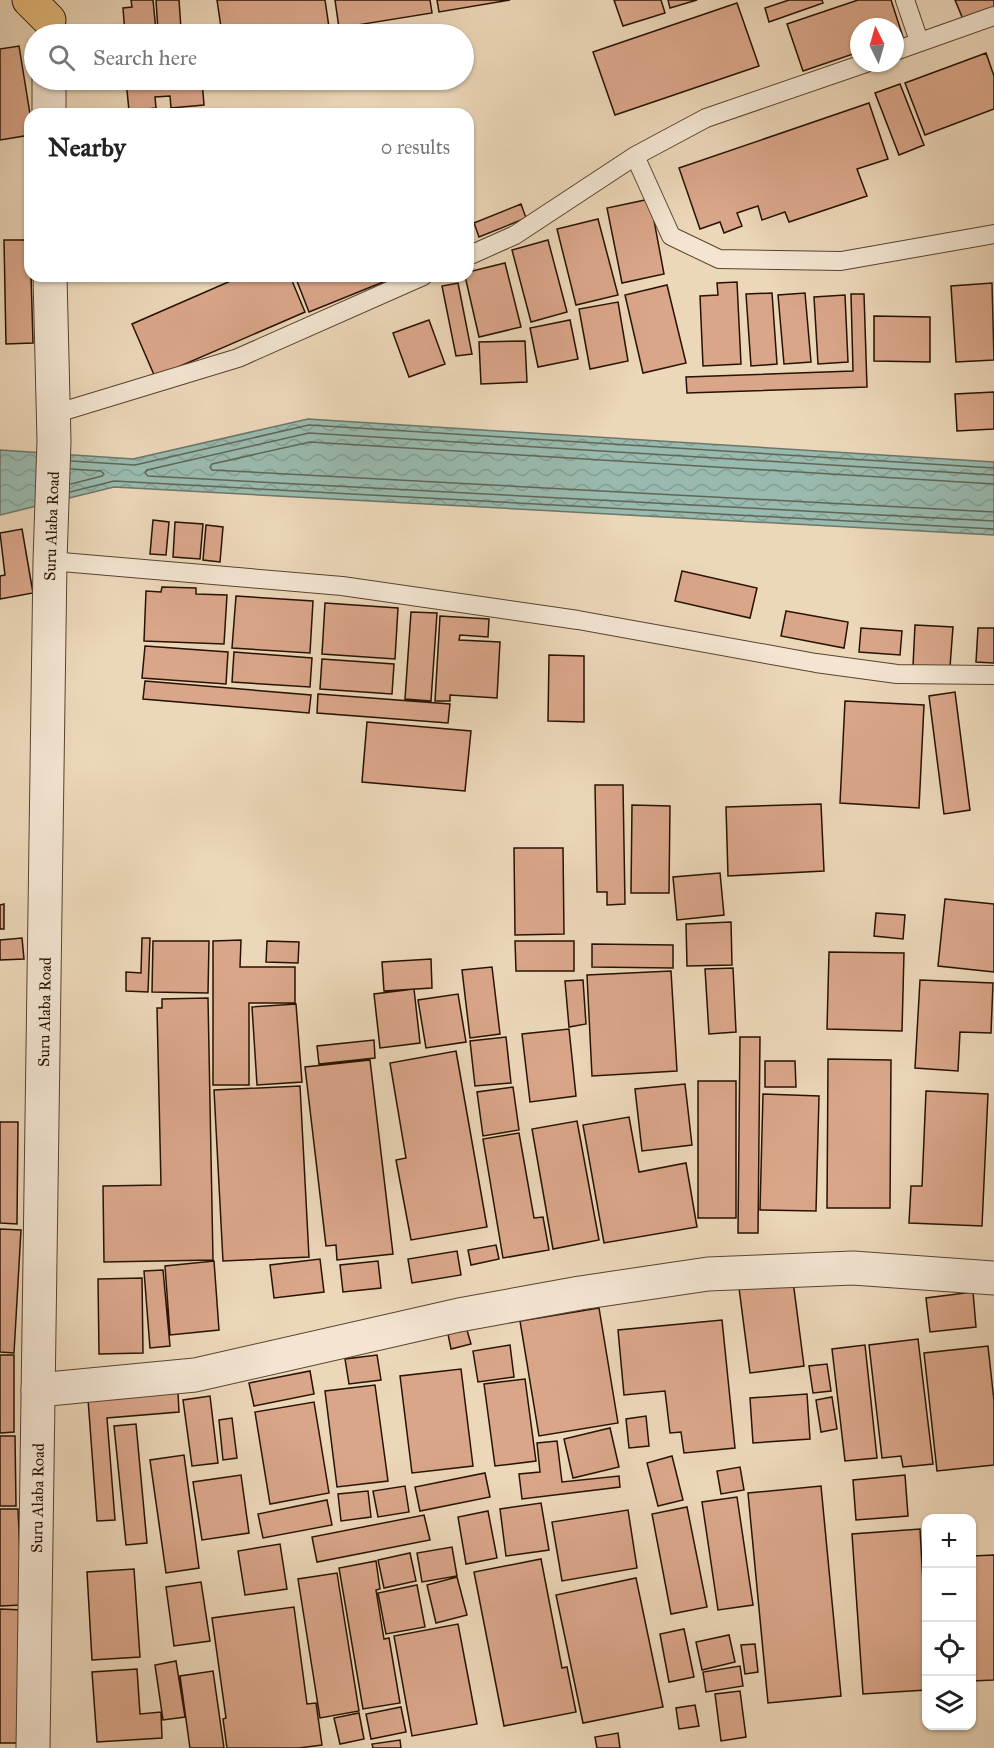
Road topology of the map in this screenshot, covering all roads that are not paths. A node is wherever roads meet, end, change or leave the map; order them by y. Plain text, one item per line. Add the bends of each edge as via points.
1 (905, 0) edge
2 (994, 16) edge
3 (919, 41) junction
4 (904, 47) edge
5 (850, 68) edge
6 (49, 90) edge
7 (49, 108) edge
8 (635, 156) junction
9 (994, 234) edge
10 (474, 253) edge
11 (50, 282) edge
12 (409, 282) edge
13 (54, 427) junction
14 (50, 561) junction
15 (994, 675) edge
16 (994, 1278) edge
17 (38, 1390) junction
18 (33, 1748) edge

1 - 3 lane
2 - 3 lane
3 - 4 lane
5 - 8 lane via 706,118
6 - 7 street
8 - 9 lane via 671,236 719,259 841,261
8 - 10 lane via 515,235
11 - 13 street, Suru Alaba Road
12 - 13 lane via 238,358
13 - 14 street, Suru Alaba Road
14 - 15 lane via 342,586 578,620 897,674
14 - 17 street, Suru Alaba Road
16 - 17 street via 853,1268 708,1274 459,1315 195,1375
17 - 18 street, Suru Alaba Road

